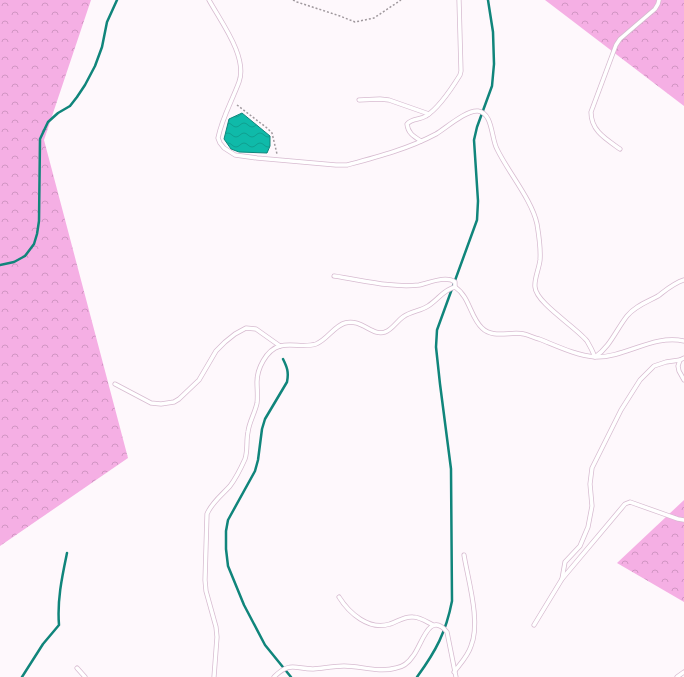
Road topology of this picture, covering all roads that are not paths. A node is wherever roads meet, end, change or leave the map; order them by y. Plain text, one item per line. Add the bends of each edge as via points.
1 (210, 0) edge
2 (459, 0) edge
3 (659, 0) edge
4 (359, 100) dead end
5 (429, 114) junction
6 (421, 141) junction
7 (620, 149) dead end
8 (334, 276) dead end
9 (684, 280) edge
10 (455, 287) junction
11 (684, 341) edge
12 (280, 346) junction
13 (595, 358) junction
14 (682, 359) edge
15 (684, 380) edge
16 (115, 384) dead end
17 (684, 520) edge
18 (464, 555) dead end
19 (562, 579) junction
20 (339, 597) dead end
21 (433, 625) junction
22 (534, 626) dead end
23 (77, 668) dead end
24 (454, 672) junction
25 (684, 672) edge
26 (85, 677) edge
27 (214, 677) edge
28 (274, 677) edge
29 (456, 677) edge
30 (677, 677) edge

1 - 6 lane via 240,57 242,68 240,81 218,138 224,148 234,155 336,166 371,159
2 - 5 lane via 460,75
3 - 7 lane via 654,9 616,45 591,112 593,125 598,132
4 - 5 lane via 390,100
5 - 6 lane via 410,120 407,124 407,130
6 - 13 lane via 466,114 479,111 486,114 496,149 528,203 536,222 540,249 535,287 537,295 586,340
8 - 10 lane via 397,285 449,279 455,282
9 - 13 lane via 634,309 608,345
10 - 12 lane via 443,292 429,306 403,317 386,332 380,333 352,321 344,323 310,346
10 - 13 lane via 464,296 485,331 525,334 574,353
11 - 13 lane via 678,339 648,344 606,358
12 - 16 lane via 256,329 246,328 216,351 199,380 174,402 151,403
12 - 27 lane via 267,355 258,372 257,403 247,434 246,458 234,480 210,507 207,514 205,580 217,637
14 - 15 lane via 678,366
14 - 19 lane via 654,366 640,380 621,410 592,468 592,506 588,527 580,546 565,562
17 - 19 lane via 630,502 625,504
18 - 24 lane via 474,612 474,633 471,647
19 - 22 lane
20 - 21 lane via 354,615 369,624 379,626 413,617
21 - 24 lane via 439,624 447,632
21 - 28 lane via 414,656 396,668 381,670 344,666 290,666
23 - 26 lane
24 - 29 lane
25 - 30 lane

